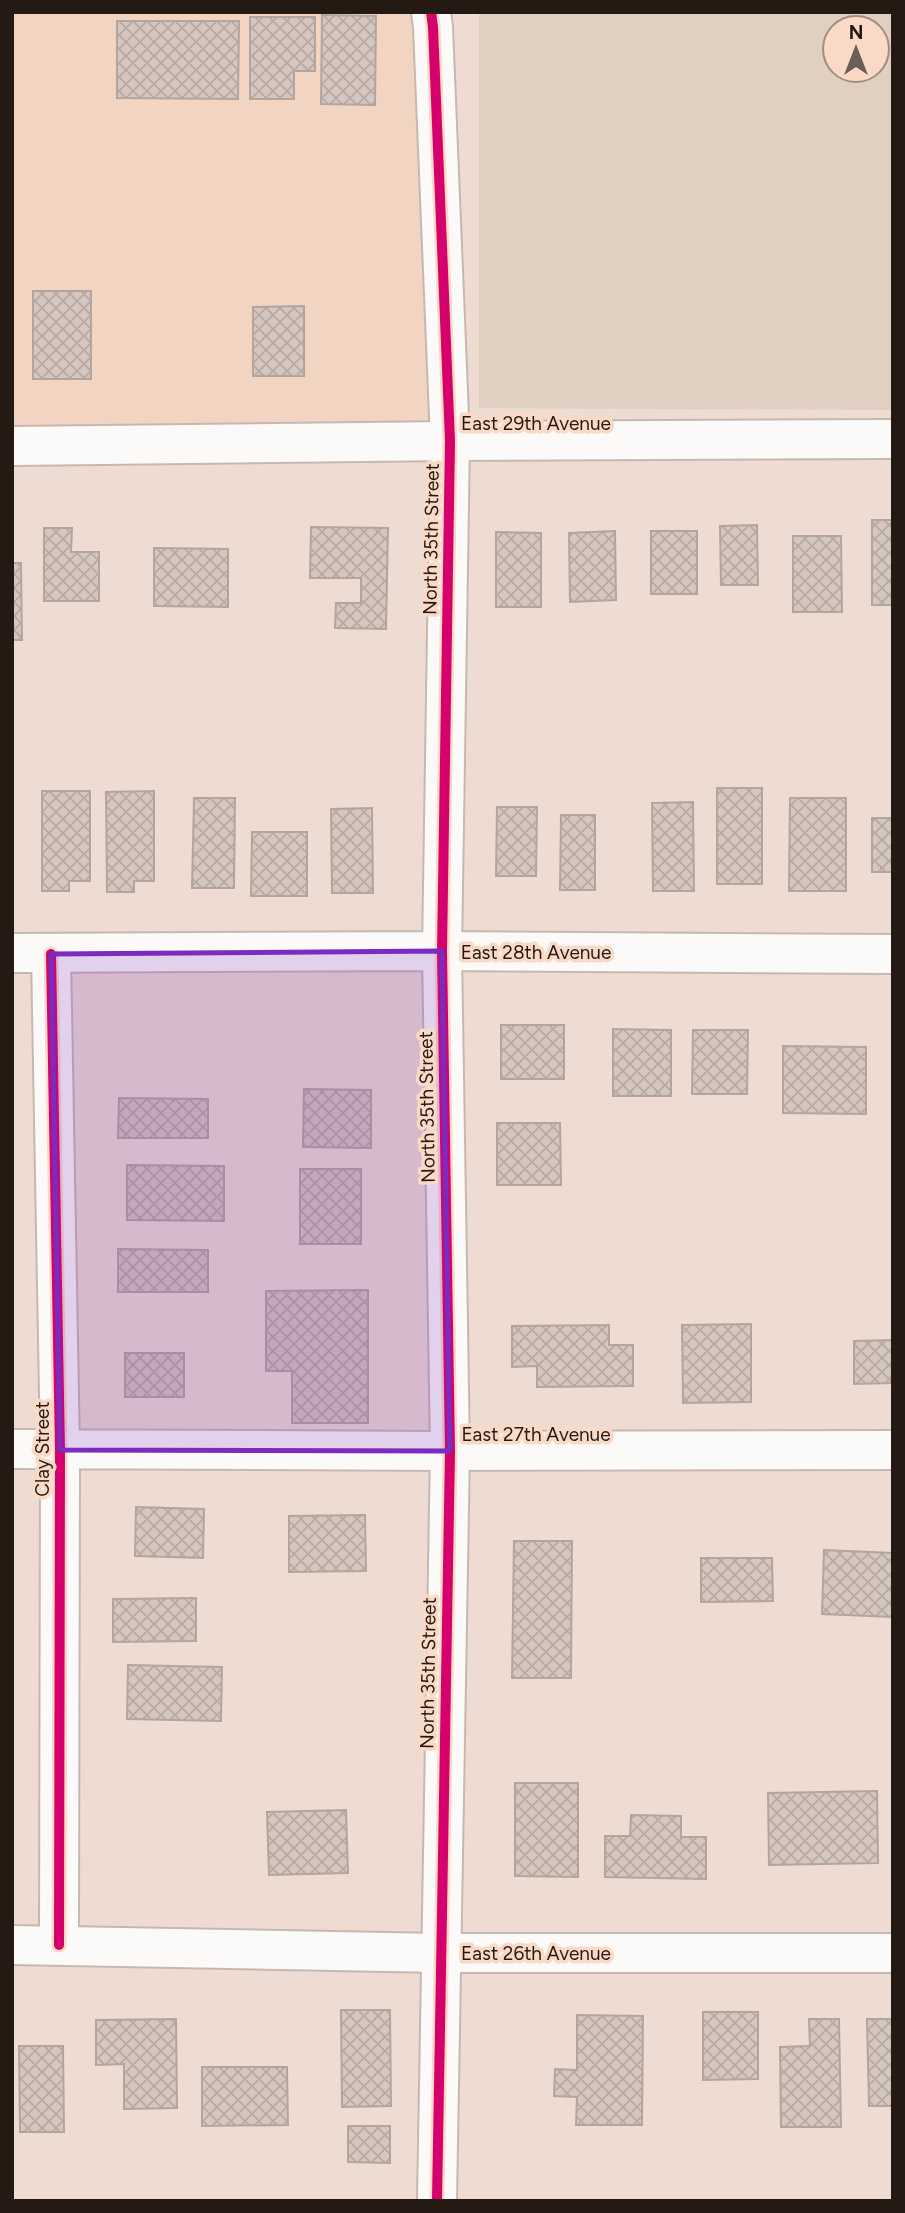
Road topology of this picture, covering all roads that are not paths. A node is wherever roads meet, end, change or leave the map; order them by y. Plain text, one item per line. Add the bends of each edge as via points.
1 (431, 12) edge
2 (893, 439) edge
3 (450, 441) junction
4 (12, 446) edge
5 (442, 951) junction
6 (12, 953) edge
7 (51, 954) junction
8 (893, 954) edge
9 (12, 1449) edge
10 (60, 1450) junction
11 (893, 1450) edge
12 (450, 1451) junction
13 (59, 1944) junction
14 (12, 1945) edge
15 (440, 1953) junction
16 (893, 1953) edge
17 (437, 2201) edge

1 - 3 street, North 35th Street
2 - 3 street, East 29th Avenue
3 - 4 street, East 29th Avenue
3 - 5 street, North 35th Street
5 - 7 street, East 28th Avenue
5 - 8 street, East 28th Avenue
5 - 12 street, North 35th Street
6 - 7 street, East 28th Avenue
7 - 10 street, Clay Street
9 - 10 street, East 27th Avenue
10 - 12 street, East 27th Avenue
10 - 13 street, Clay Street
11 - 12 street, East 27th Avenue
12 - 15 street, North 35th Street
13 - 14 street, East 26th Avenue
13 - 15 street, East 26th Avenue
15 - 16 street, East 26th Avenue
15 - 17 street, North 35th Street

